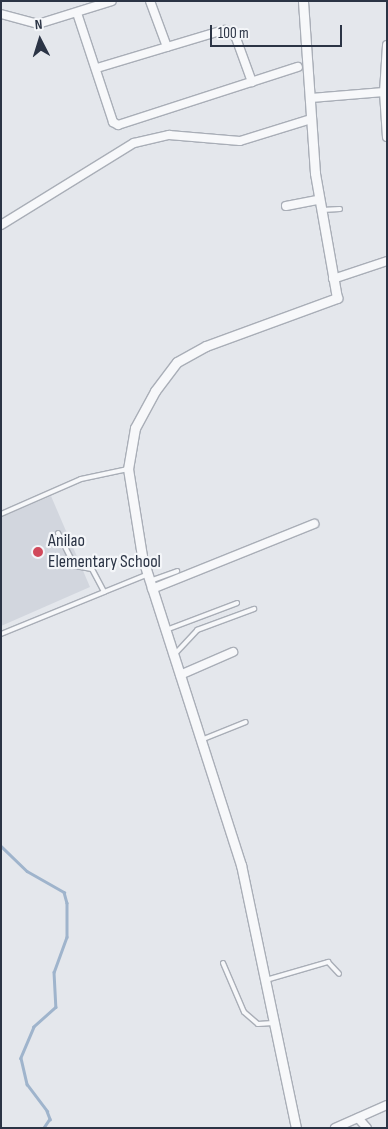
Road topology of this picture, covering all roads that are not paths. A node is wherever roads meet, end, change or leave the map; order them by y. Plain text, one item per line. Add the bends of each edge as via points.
1 (112, 1) edge
2 (150, 1) edge
3 (303, 1) edge
4 (77, 13) junction
5 (1, 14) edge
6 (387, 45) edge
7 (167, 47) junction
8 (386, 57) edge
9 (298, 67) dead end
10 (97, 68) junction
11 (252, 82) junction
12 (384, 92) junction
13 (311, 98) junction
14 (311, 119) junction
15 (387, 138) edge
16 (319, 205) junction
17 (286, 206) dead end
18 (340, 209) dead end
19 (1, 224) edge
20 (387, 261) edge
21 (333, 279) junction
22 (128, 469) junction
23 (1, 514) edge
24 (314, 524) dead end
25 (58, 533) dead end
26 (177, 571) dead end
27 (150, 581) junction
28 (104, 592) junction
29 (237, 603) dead end
30 (254, 609) dead end
31 (166, 630) junction
32 (1, 634) edge
33 (233, 652) dead end
34 (174, 656) junction
35 (180, 675) junction
36 (246, 722) dead end
37 (201, 740) junction
38 (223, 963) dead end
39 (339, 974) dead end
40 (266, 980) junction
41 (274, 1023) junction
42 (387, 1105) edge
43 (358, 1118) junction
44 (296, 1128) edge
45 (335, 1128) edge
46 (367, 1128) edge

1 - 4 street
2 - 7 street
3 - 13 street
4 - 5 street via 34,25
4 - 10 street
6 - 8 street
7 - 10 street
7 - 11 street via 228,30 236,38
8 - 12 street
9 - 11 street
10 - 11 street via 113,122 118,126
12 - 13 street
12 - 15 street
13 - 14 street
14 - 16 street
14 - 19 street via 240,141 169,135 134,143
16 - 17 street
16 - 18 lane
16 - 21 street
20 - 21 street
21 - 22 street via 337,296 332,302 206,346 177,362 155,391 135,428
22 - 23 lane via 81,479
22 - 27 street via 133,516
24 - 27 street
25 - 28 lane via 75,566 92,569
26 - 27 lane
27 - 28 lane
27 - 31 street
28 - 32 lane
29 - 31 lane
30 - 34 lane via 198,630 187,638
31 - 34 street
33 - 35 street
34 - 35 street
35 - 37 street
36 - 37 lane
37 - 40 street via 241,865
38 - 41 lane via 244,1012 258,1024
39 - 40 lane via 328,962
40 - 41 street
41 - 44 street
42 - 43 street
43 - 45 street
43 - 46 street

